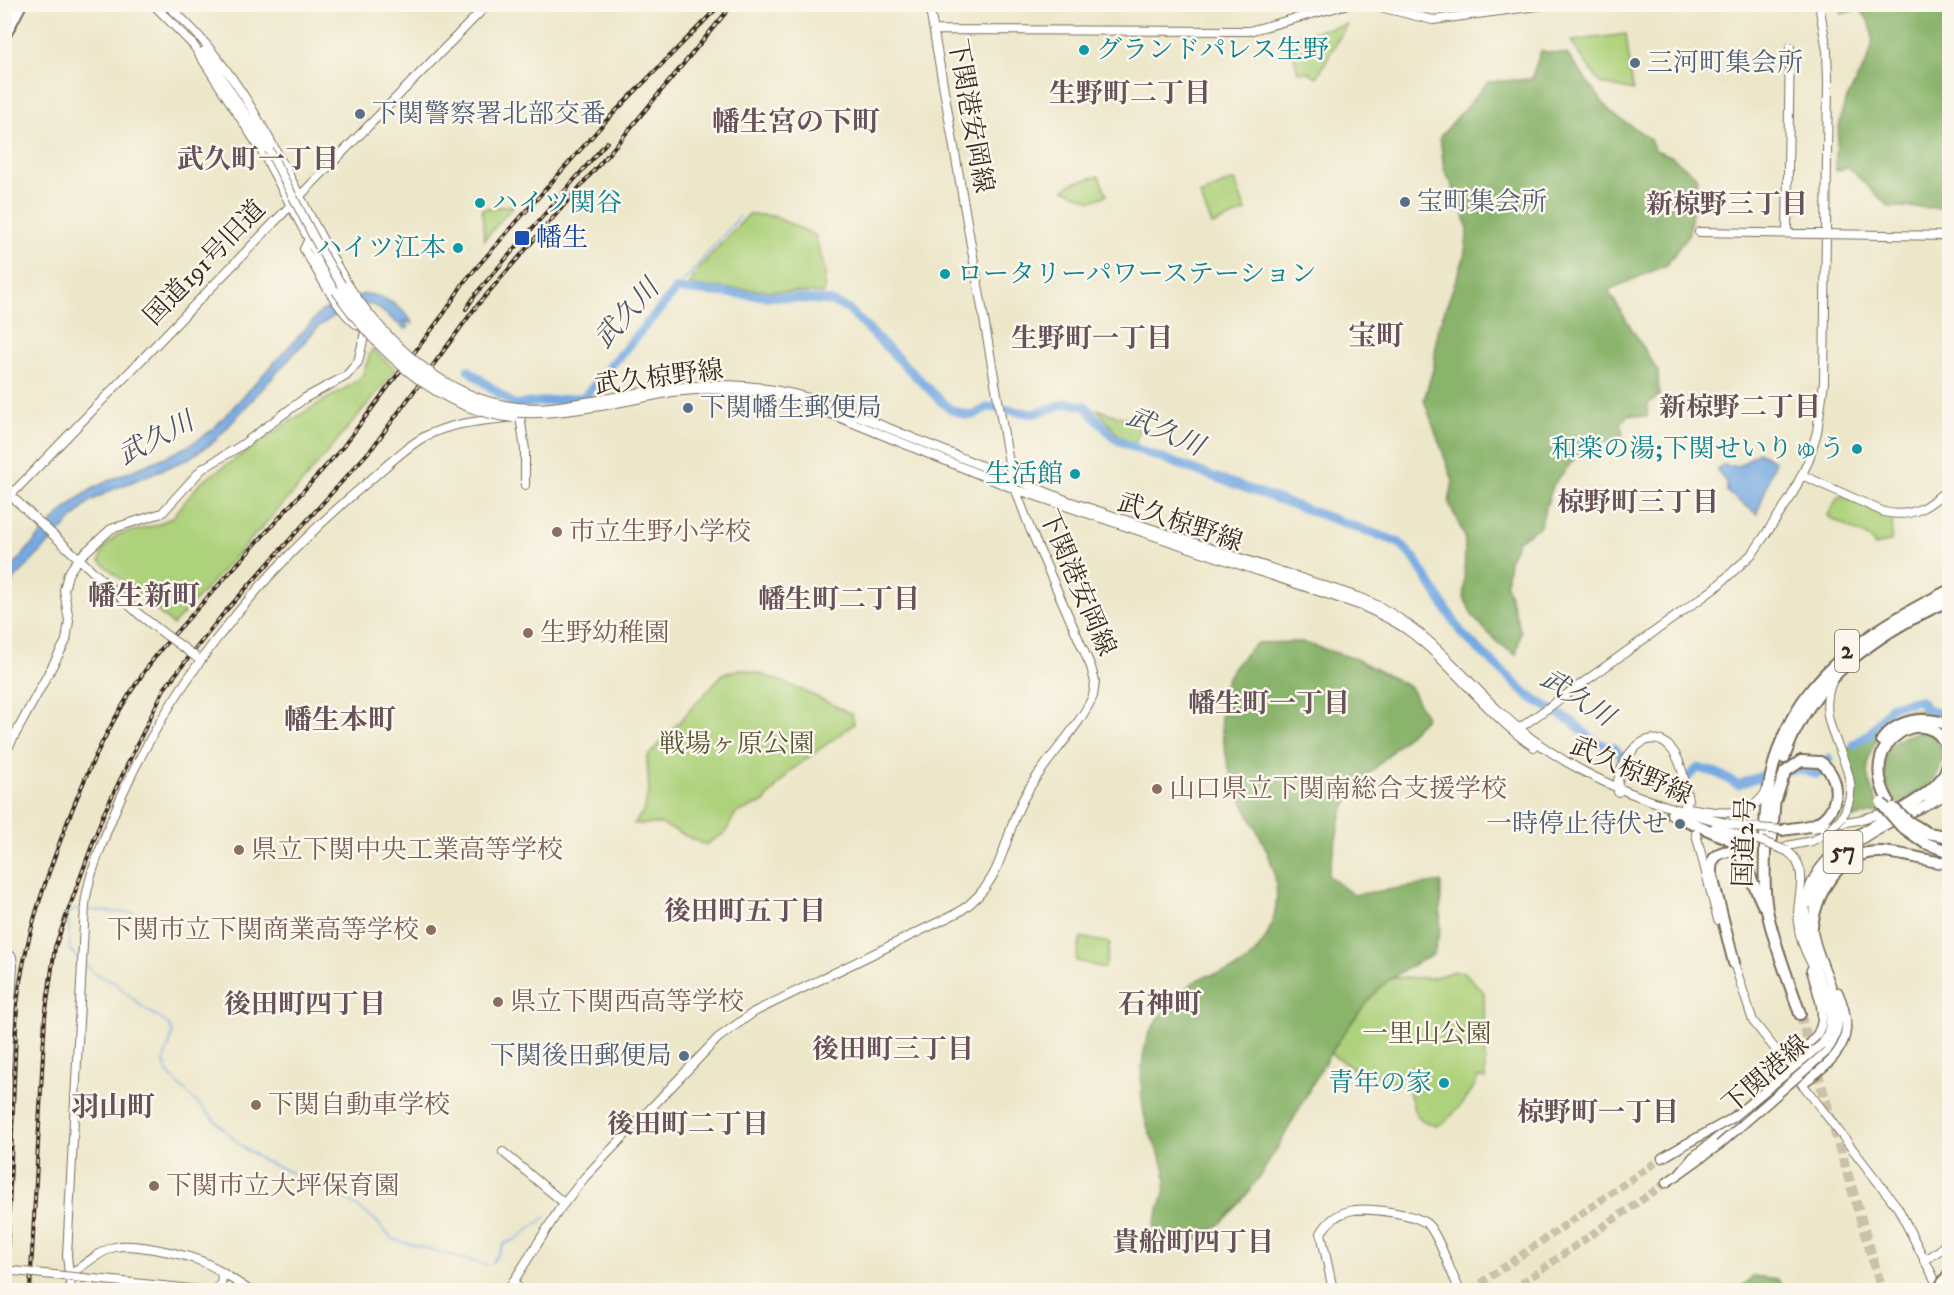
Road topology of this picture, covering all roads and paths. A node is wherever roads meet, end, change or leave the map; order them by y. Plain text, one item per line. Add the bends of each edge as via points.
1 (12, 4) edge
2 (21, 4) edge
3 (153, 4) edge
4 (165, 4) edge
5 (488, 4) edge
6 (929, 4) edge
7 (1349, 4) edge
8 (1368, 4) edge
9 (1552, 4) edge
10 (1819, 4) edge
11 (4, 22) edge
12 (934, 30) junction
13 (4, 37) edge
14 (192, 43) junction
15 (1790, 47) dead end
16 (228, 85) junction
17 (286, 168) junction
18 (271, 176) junction
19 (301, 195) junction
20 (290, 206) junction
21 (1699, 232) dead end
22 (1787, 233) junction
23 (1826, 234) junction
24 (1950, 236) edge
25 (308, 241) junction
26 (600, 403) junction
27 (566, 409) dead end
28 (520, 416) junction
29 (1802, 475) junction
30 (525, 485) dead end
31 (1013, 485) junction
32 (1950, 487) edge
33 (11, 495) junction
34 (4, 502) edge
35 (80, 558) junction
36 (1950, 590) edge
37 (1950, 600) edge
38 (199, 659) junction
39 (1845, 664) junction
40 (1950, 725) edge
41 (1517, 730) junction
42 (1783, 750) junction
43 (4, 755) edge
44 (1624, 764) junction
45 (1776, 778) junction
46 (1605, 783) junction
47 (1948, 789) edge
48 (1618, 792) junction
49 (1919, 798) junction
50 (1688, 800) dead end
51 (1885, 801) junction
52 (1659, 804) junction
53 (1901, 810) junction
54 (1672, 814) junction
55 (1905, 824) junction
56 (1784, 830) junction
57 (1696, 834) dead end
58 (1950, 837) edge
59 (1787, 848) junction
60 (1950, 852) edge
61 (1950, 864) edge
62 (1759, 895) junction
63 (1770, 921) junction
64 (1808, 928) junction
65 (4, 951) edge
66 (1807, 954) junction
67 (1782, 958) junction
68 (1734, 963) junction
69 (1821, 963) junction
70 (1818, 976) junction
71 (1800, 1014) tunnel mouth
72 (1824, 1048) junction
73 (1787, 1065) junction
74 (1796, 1075) junction
75 (1802, 1084) junction
76 (4, 1120) edge
77 (503, 1152) dead end
78 (1662, 1158) tunnel mouth
79 (1677, 1176) junction
80 (1666, 1183) tunnel mouth
81 (564, 1203) junction
82 (1950, 1238) edge
83 (1924, 1261) junction
84 (4, 1270) edge
85 (220, 1271) junction
86 (68, 1276) junction
87 (513, 1281) junction
88 (1943, 1284) edge
89 (71, 1290) edge
90 (199, 1290) edge
91 (214, 1290) edge
92 (249, 1290) edge
93 (508, 1290) edge
94 (513, 1290) edge
95 (520, 1290) edge
96 (1333, 1290) edge
97 (1460, 1290) edge

1 - 11 highway
2 - 13 highway
3 - 14 street, 武久椋野線
4 - 16 street, 武久椋野線
4 - 17 street via 220,64
5 - 19 street, 国道191号旧道
6 - 12 street, 下関港安岡線
7 - 12 street via 1249,31
8 - 9 street via 1433,20
10 - 23 street via 1828,65
12 - 31 street, 下関港安岡線
14 - 16 street, 武久椋野線
14 - 18 street via 241,117
15 - 22 street
16 - 26 street, 武久椋野線, bridge via 356,309 406,362 470,402 508,412 553,412
17 - 18 street
17 - 19 street
18 - 20 street
19 - 20 street, 国道191号旧道
19 - 26 street, bridge via 348,285 376,323 440,378 486,400 517,407
20 - 25 street
20 - 33 street, 国道191号旧道
21 - 22 street
22 - 23 street
23 - 24 street
23 - 29 street via 1822,400 1814,447
25 - 26 street, bridge via 336,291 368,333 396,361 433,388 471,408 503,417 529,418
25 - 35 street via 304,249 336,301 356,325 366,328 364,348 355,368 202,469 162,513 111,528
26 - 31 street, 武久椋野線 via 651,393 721,389 797,400
27 - 28 street
28 - 30 street
28 - 38 street via 447,427 413,445 316,526
29 - 32 street via 1898,515 1922,509
29 - 41 street via 1762,539 1739,567 1700,600
31 - 41 street, 武久椋野線 via 1376,612 1421,641 1480,701
31 - 81 street, 下関港安岡線 via 1091,667 1095,687 1090,702 1028,789 989,886 959,912 761,1008 727,1030 605,1155
33 - 34 street, 国道191号旧道
33 - 35 street
35 - 38 street, bridge via 166,635
35 - 43 street via 68,574 64,590 69,621 66,641
36 - 42 highway, 国道2号 / 2 via 1887,623 1843,654 1792,718
37 - 39 highway, 国道2号 / 2 via 1886,633
38 - 86 street via 147,744 91,875 82,962
39 - 42 highway, 国道2号 / 2 via 1809,706
39 - 59 street, 武久椋野線, bridge via 1831,684 1826,704 1829,725 1850,780 1850,802 1842,818 1828,832 1812,842
40 - 51 highway via 1911,720 1883,738 1872,768 1873,783
41 - 46 street, 武久椋野線 via 1557,758
41 - 48 street, 武久椋野線 via 1571,772
42 - 45 highway, 国道2号 / 2
44 - 46 street via 1614,782
44 - 48 street
44 - 50 street via 1642,742 1660,742 1675,753
45 - 52 street via 1757,804 1739,812
45 - 56 highway via 1801,760 1824,765 1836,790 1828,813 1813,824
45 - 63 highway, 国道2号 / 2 via 1764,823
45 - 67 highway, 国道2号 / 2 via 1773,902
46 - 48 street, 武久椋野線
47 - 49 street, 武久椋野線
47 - 53 main road, 下関港線 / 57
47 - 64 main road, 下関港線 / 57 via 1840,855 1820,883
48 - 52 street, 武久椋野線
48 - 54 street, 武久椋野線
49 - 51 highway via 1941,780 1949,758 1938,735 1918,727 1893,738 1881,756 1879,778
49 - 53 highway
49 - 56 street, 武久椋野線 via 1858,820
51 - 55 highway, bridge
52 - 56 street, 武久椋野線, bridge via 1723,823
53 - 64 main road, 下関港線 / 57 via 1848,840 1826,860 1810,886 1804,914
54 - 59 street, 武久椋野線, bridge
54 - 62 highway via 1740,847 1750,863
55 - 58 highway
55 - 60 highway via 1925,843
57 - 68 street via 1717,916
59 - 66 street via 1801,868 1798,920
61 - 64 highway via 1882,852 1855,858 1838,869 1824,888
62 - 63 highway
62 - 68 highway via 1740,854 1723,851 1713,859 1711,872
63 - 67 highway, 国道2号 / 2
64 - 66 main road
64 - 69 main road, 下関港線 / 57
64 - 70 main road, 下関港線 / 57
65 - 76 street via 12,957 13,965
66 - 70 street
66 - 73 main road via 1823,1021 1814,1041
67 - 71 highway, 国道2号 / 2
68 - 73 street via 1752,1021
69 - 72 main road, 下関港線 / 57 via 1839,1016 1835,1037
69 - 75 main road via 1843,1002 1845,1034 1837,1055
70 - 72 main road, 下関港線 / 57 via 1831,1016
72 - 78 main road, 下関港線 / 57, bridge via 1731,1119
72 - 79 main road, 下関港線 / 57, bridge via 1719,1144
73 - 74 street
74 - 75 street
74 - 79 main road via 1693,1157
75 - 83 street via 1898,1208
77 - 81 street
79 - 80 main road, 下関港線 / 57
81 - 87 street, 下関港安岡線
82 - 83 street
83 - 88 street
84 - 90 street, bridge
85 - 86 street via 188,1257 122,1245 109,1249
85 - 91 street via 222,1280
85 - 92 street
86 - 89 street
87 - 93 street, 下関港安岡線
87 - 94 street
87 - 95 street
96 - 97 street via 1321,1233 1329,1222 1352,1210 1407,1215 1428,1225

